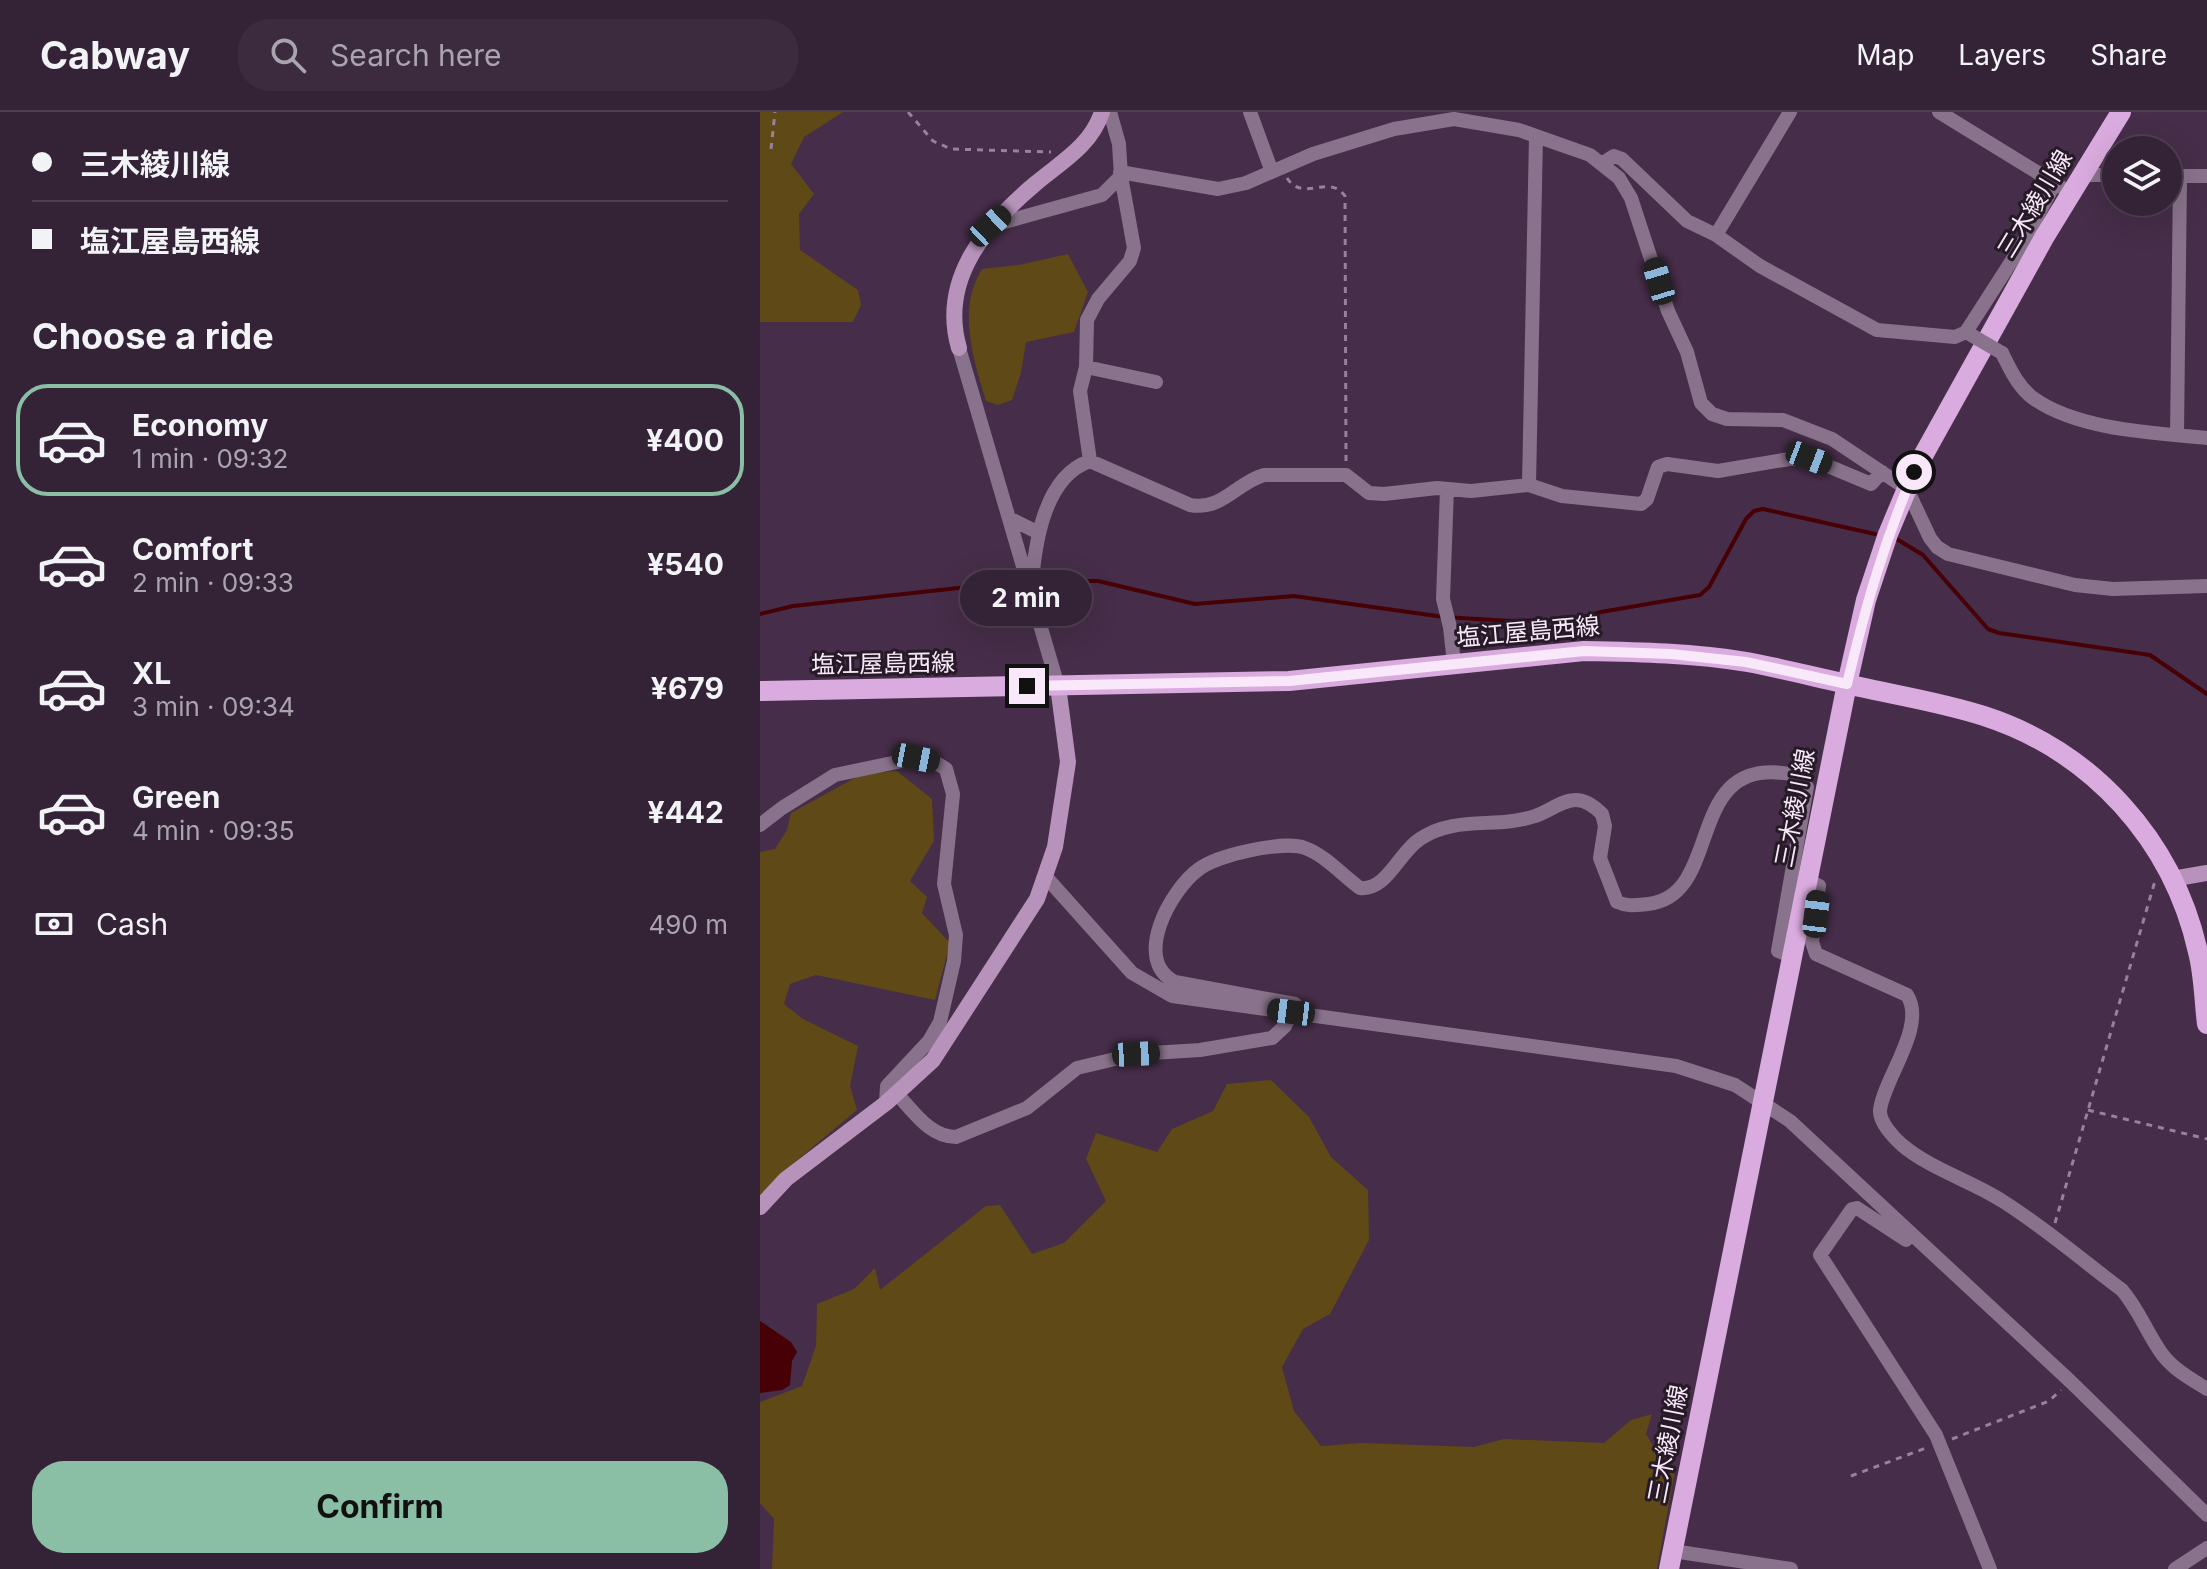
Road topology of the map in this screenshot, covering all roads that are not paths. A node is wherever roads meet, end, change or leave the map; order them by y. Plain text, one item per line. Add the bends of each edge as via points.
1 (1102, 112) edge
2 (1110, 112) edge
3 (1250, 112) edge
4 (1790, 112) edge
5 (1939, 112) edge
6 (2121, 112) edge
7 (1454, 115) edge
8 (1536, 136) junction
9 (1603, 163) junction
10 (1278, 169) junction
11 (1120, 174) junction
12 (2082, 175) junction
13 (2102, 175) edge
14 (2182, 176) edge
15 (2207, 176) edge
16 (2063, 188) junction
17 (2174, 216) edge
18 (990, 226) junction
19 (1716, 235) junction
20 (1966, 332) junction
21 (959, 348) joint
22 (1086, 367) junction
23 (1156, 382) dead end
24 (2177, 435) junction
25 (2207, 438) edge
26 (1090, 461) junction
27 (1882, 472) junction
28 (1529, 485) junction
29 (1447, 489) junction
30 (1907, 489) junction
31 (1009, 518) junction
32 (1039, 533) junction
33 (2207, 586) edge
34 (1031, 593) junction
35 (1454, 664) junction
36 (1847, 684) junction
37 (1058, 686) junction
38 (760, 691) edge
39 (760, 825) edge
40 (2207, 873) edge
41 (2169, 875) junction
42 (1046, 877) junction
43 (1808, 880) junction
44 (1792, 956) junction
45 (1291, 1012) junction
46 (2207, 1024) edge
47 (892, 1099) junction
48 (1763, 1102) junction
49 (760, 1207) edge
50 (1913, 1237) junction
51 (2207, 1389) edge
52 (2207, 1515) edge
53 (2207, 1548) edge
54 (1671, 1560) edge
55 (1791, 1569) edge
56 (1990, 1569) edge
57 (2175, 1569) edge

1 - 18 street via 1075,153
2 - 11 street
3 - 10 street
4 - 19 street
5 - 16 street
6 - 12 main road, 三木綾川線
7 - 8 street
7 - 10 street via 1394,129
8 - 9 street
8 - 28 street
9 - 19 street via 1614,156 1622,159 1687,221
9 - 27 street via 1631,198 1701,403 1727,419 1783,420 1832,439
10 - 11 street via 1218,189
11 - 18 street via 1102,195
11 - 22 street via 1134,248 1087,320
12 - 13 street
12 - 16 main road, 三木綾川線
14 - 15 street
16 - 20 street
16 - 30 main road, 三木綾川線
17 - 24 street
18 - 21 street via 963,269 954,312
19 - 20 street via 1862,325 1891,333 1955,337
20 - 24 street, bridge via 2002,353 2031,397 2050,408 2081,419
21 - 31 street
22 - 23 street
22 - 26 street via 1080,391
24 - 25 street
26 - 29 street via 1204,507 1264,475 1346,475 1369,493
26 - 32 street via 1079,465 1054,494
27 - 28 street via 1871,484 1809,458 1718,471 1667,464 1658,467 1641,504 1562,496
27 - 30 street
28 - 29 street via 1492,491
29 - 35 street via 1443,599
30 - 33 street via 1930,538 1948,554 2075,585
30 - 36 main road, 三木綾川線 via 1866,600
31 - 32 street
31 - 34 street
32 - 34 street
34 - 37 street
35 - 36 main road, 塩江屋島西線 via 1584,651 1671,654 1746,662
35 - 37 main road, 塩江屋島西線 via 1289,681
36 - 41 main road, 塩江屋島西線 via 1983,715 2064,753 2135,819
36 - 43 main road, 三木綾川線
37 - 38 main road, 塩江屋島西線
37 - 42 street via 1068,762
39 - 47 street via 835,775 916,758 946,769 953,794 944,884 956,935 954,961 940,1022 887,1086
40 - 41 street
41 - 46 main road, 塩江屋島西線 via 2199,953
42 - 45 street via 1092,932 1154,988 1172,996
42 - 47 street via 1018,932 947,1042
43 - 44 main road, 三木綾川線
43 - 51 street via 1819,886 1812,942 1816,954 1907,995 1912,1002 1881,1121 1901,1144 2004,1202 2122,1290 2162,1354
44 - 45 street via 1778,951 1807,787 1795,775 1761,773 1728,789 1710,817 1688,881 1658,903 1617,902 1600,858 1602,814 1581,800 1521,820 1436,830 1406,850 1368,889 1315,853 1291,845 1200,868 1176,896 1155,941 1163,976 1295,1004
44 - 48 main road, 三木綾川線
45 - 47 street via 1272,1038 1136,1054 1077,1068 1027,1108 956,1137 933,1131
45 - 48 street via 1676,1066 1735,1085
47 - 49 street via 786,1179
48 - 50 street
48 - 54 main road, 三木綾川線
50 - 52 street
50 - 56 street via 1908,1241 1857,1208 1820,1255 1940,1443
53 - 57 street
54 - 55 street

